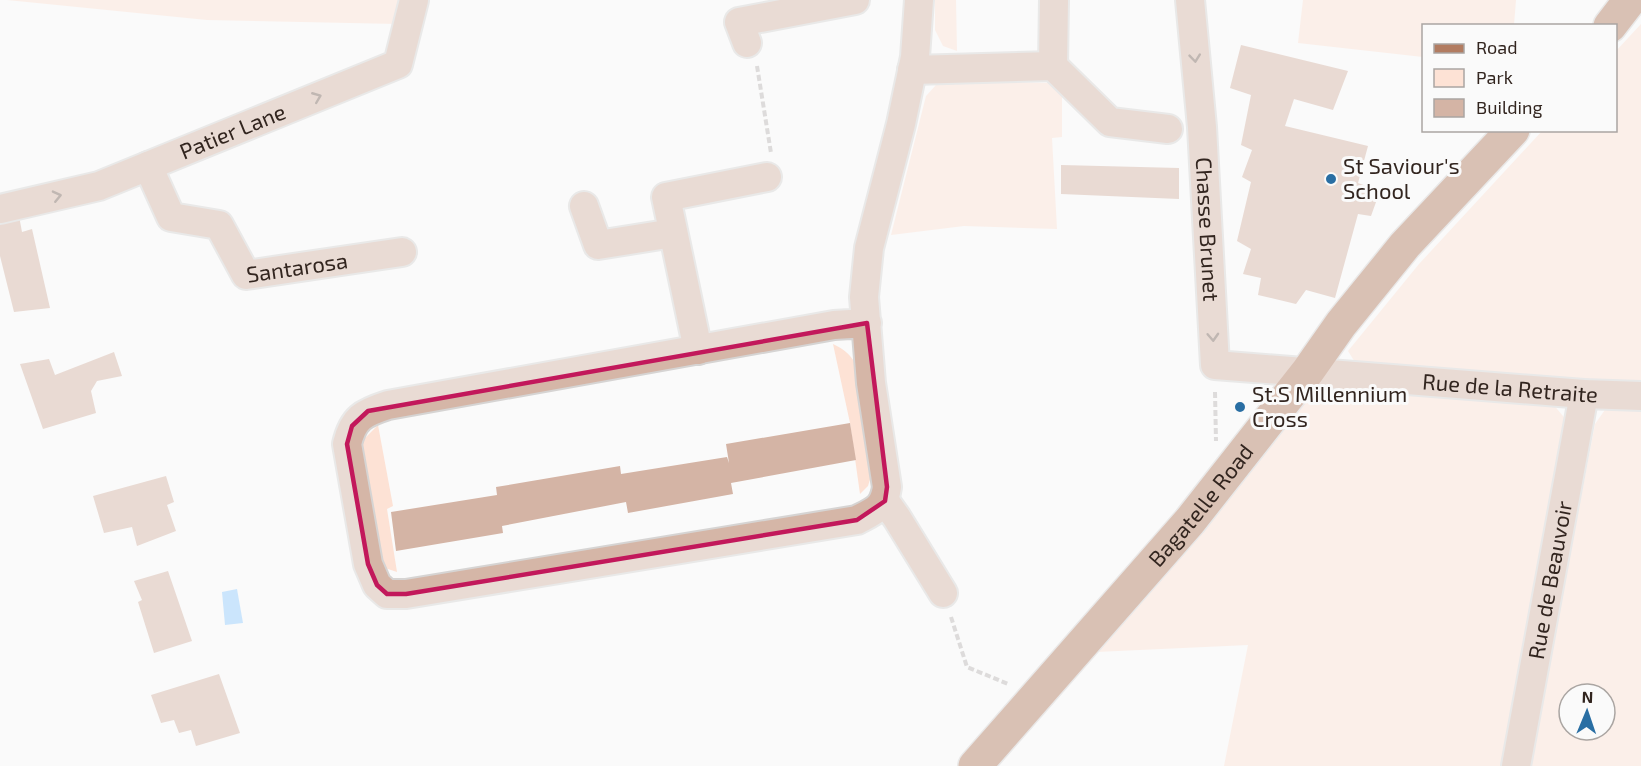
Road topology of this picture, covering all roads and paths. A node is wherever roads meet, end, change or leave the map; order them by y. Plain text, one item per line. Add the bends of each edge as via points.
1 (414, 0) edge
2 (855, 0) edge
3 (919, 0) edge
4 (1054, 0) edge
5 (1190, 0) edge
6 (1630, 0) edge
7 (1612, 24) edge
8 (747, 43) joint
9 (1053, 66) junction
10 (912, 70) junction
11 (1168, 129) dead end
12 (1511, 132) edge
13 (148, 166) junction
14 (767, 177) joint
15 (584, 206) dead end
16 (0, 209) edge
17 (673, 233) junction
18 (402, 252) dead end
19 (867, 323) junction
20 (699, 350) junction
21 (1215, 365) junction
22 (1308, 371) junction
23 (1584, 394) junction
24 (1641, 396) edge
25 (1227, 474) junction
26 (885, 501) junction
27 (943, 593) joint
28 (1036, 696) junction
29 (975, 766) edge
30 (1516, 766) edge

13 -> 1 street, Patier Lane via 398,64
2 - 8 street via 740,22
3 - 10 street
4 - 9 street
5 -> 21 street, Chasse Brunet via 1202,127
6 - 7 main road
8 - 14 path via 755,54 771,157
9 - 10 street
9 - 11 street via 1110,122
10 - 19 street via 869,248 864,297
12 - 22 main road, Bagatelle Road via 1405,245
16 -> 13 street, Patier Lane via 99,186
13 - 18 street, Santarosa via 171,217 219,225 246,275
14 - 17 street via 666,197
15 - 17 street via 598,245
17 - 20 street
19 - 20 street via 834,325
19 - 26 street via 887,487
20 - 26 street via 368,411 352,426 347,444 368,564 377,585 387,594 406,594 846,522 867,515
21 - 22 street
21 - 25 path via 1216,459
22 - 23 street, Rue de la Retraite
22 - 25 main road, Bagatelle Road
23 - 24 street, Rue de la Retraite
23 - 30 street, Rue de Beauvoir
25 - 28 main road, Bagatelle Road
26 - 27 street
27 - 28 path via 967,667
28 - 29 main road, Bagatelle Road

